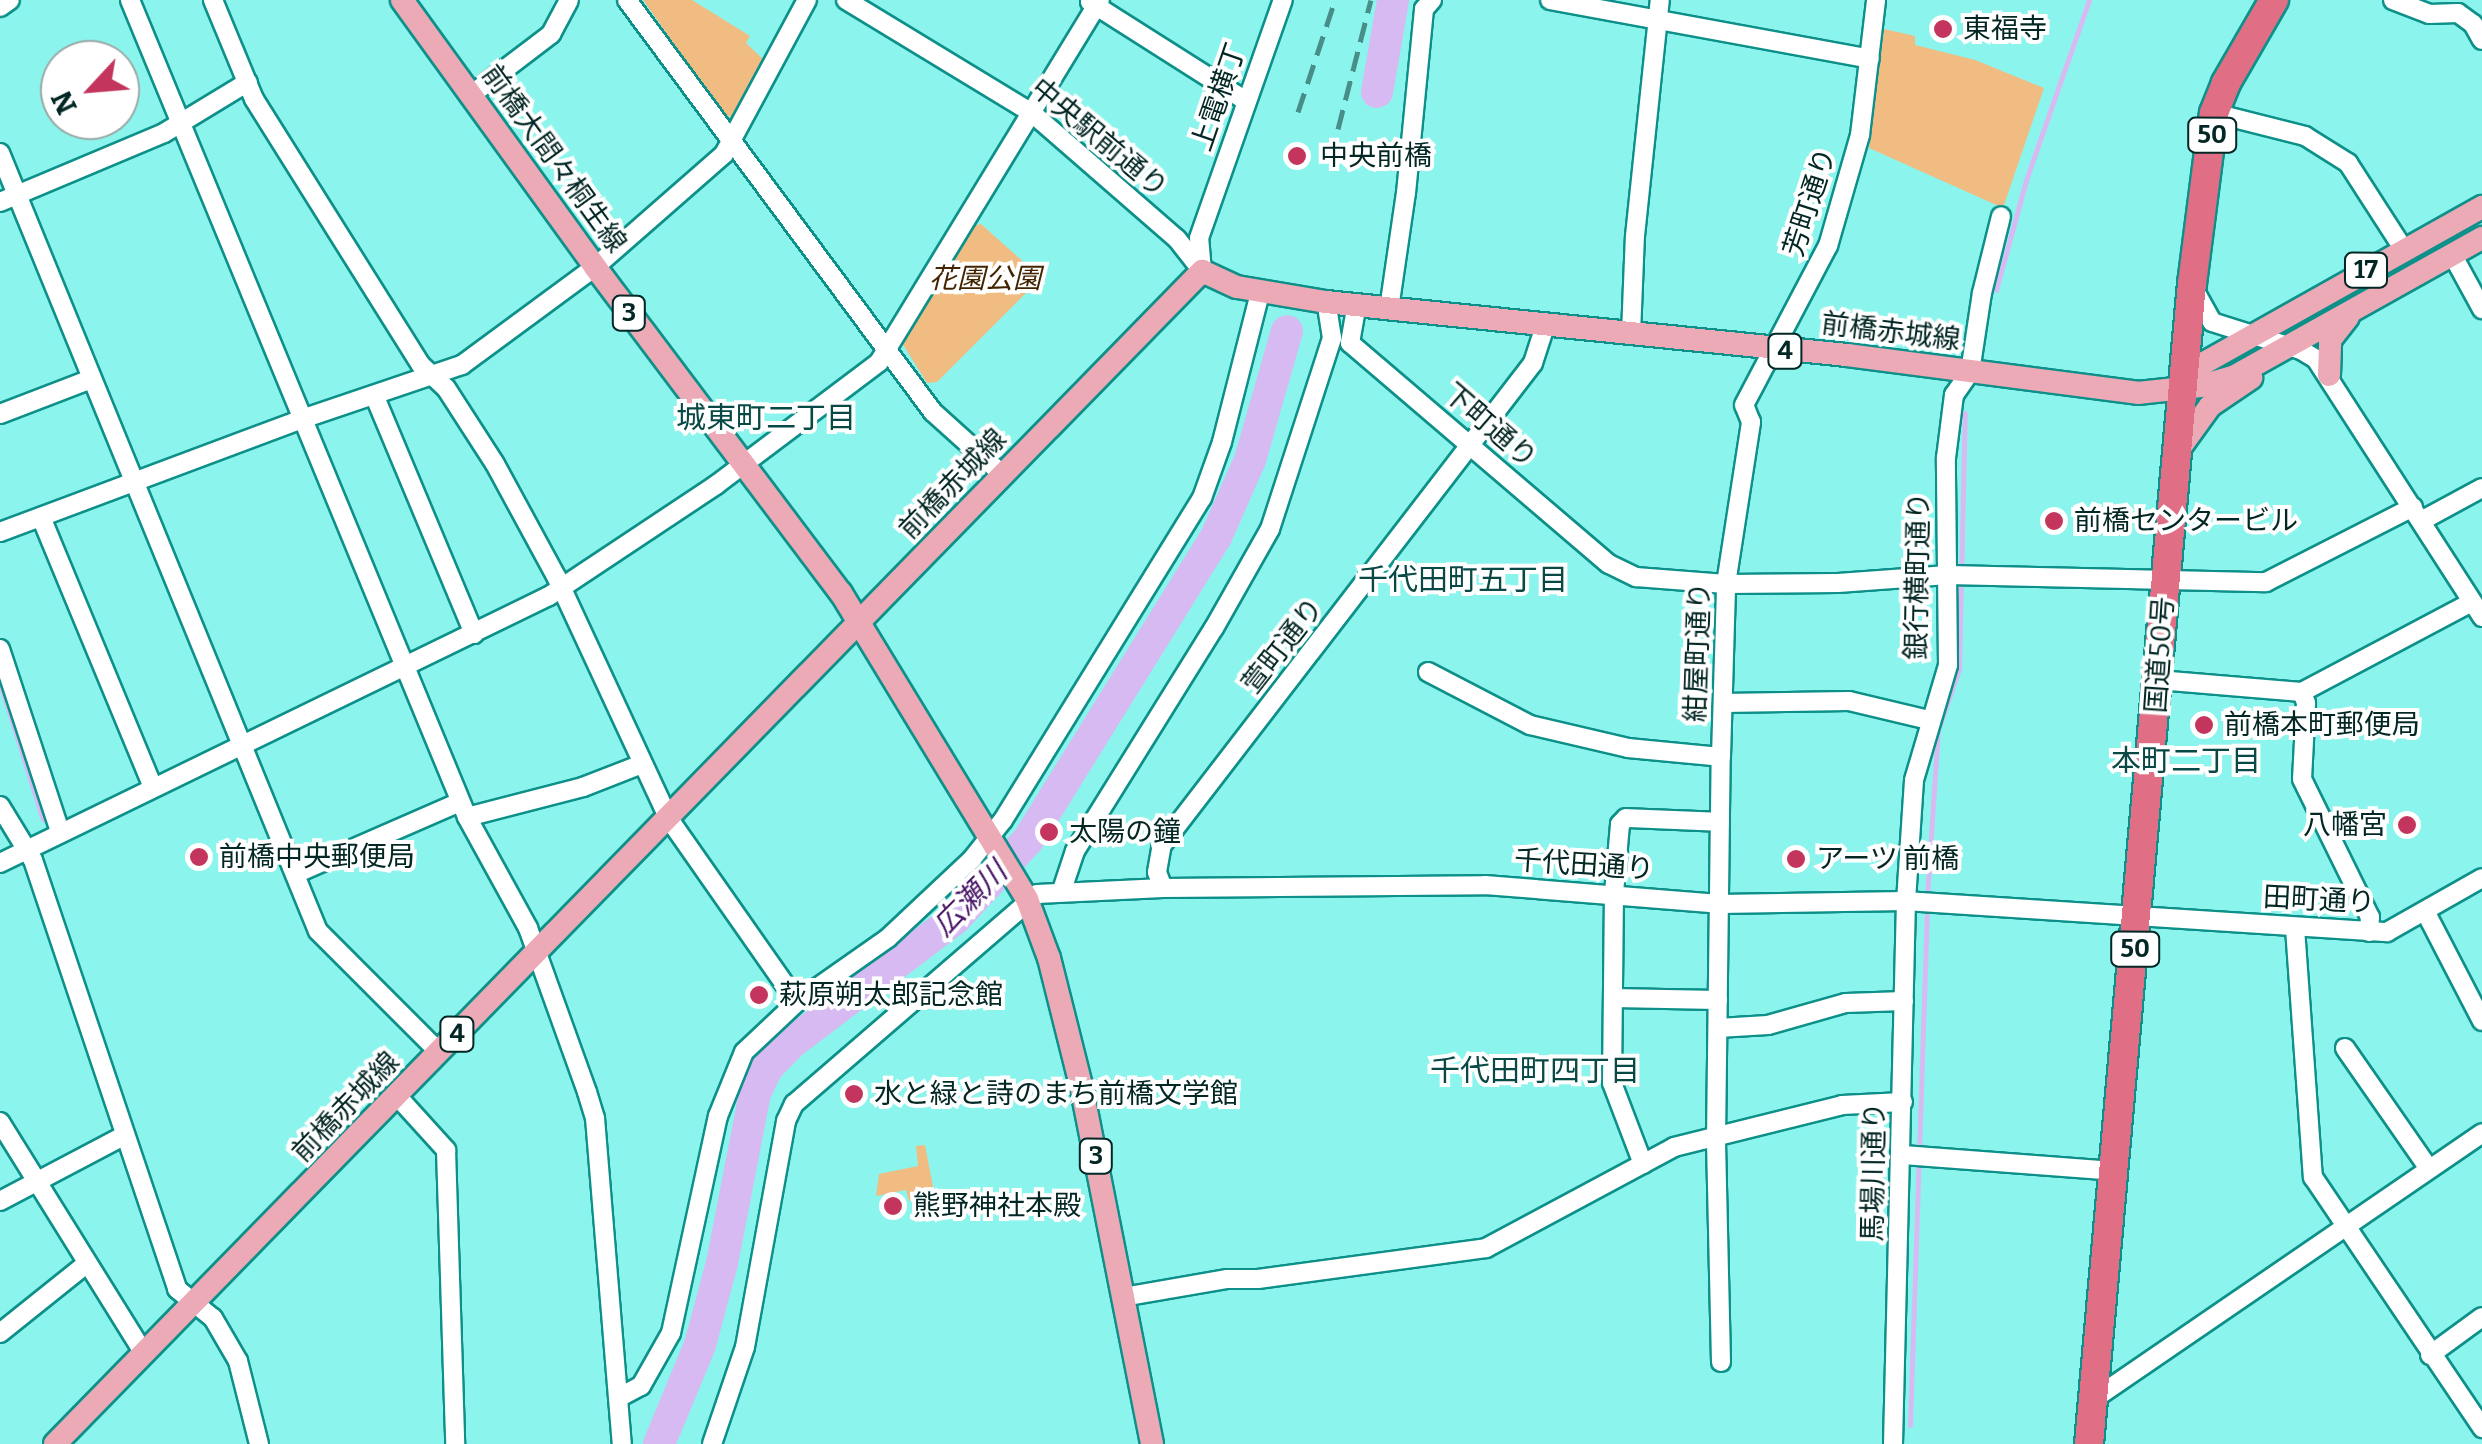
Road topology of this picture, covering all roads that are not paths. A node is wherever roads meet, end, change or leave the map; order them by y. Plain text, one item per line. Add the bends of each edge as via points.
1 (10, 0) edge
2 (130, 0) edge
3 (214, 0) edge
4 (402, 0) edge
5 (569, 0) edge
6 (627, 0) edge
7 (807, 0) edge
8 (846, 0) edge
9 (1283, 0) edge
10 (1432, 0) edge
11 (1550, 0) edge
12 (1876, 0) edge
13 (2274, 0) edge
14 (2394, 0) edge
15 (1095, 2) edge
16 (2454, 6) edge
17 (0, 7) edge
18 (1660, 10) edge
19 (2482, 40) edge
20 (1870, 59) junction
21 (248, 82) junction
22 (471, 96) junction
23 (1246, 101) junction
24 (2214, 113) junction
25 (1032, 114) junction
26 (181, 122) junction
27 (733, 138) junction
28 (0, 154) edge
29 (8, 198) edge
30 (2482, 207) edge
31 (2002, 216) dead end
32 (2482, 238) edge
33 (2404, 250) junction
34 (2452, 254) junction
35 (595, 267) junction
36 (1202, 271) junction
37 (2192, 284) junction
38 (1260, 293) junction
39 (1326, 302) junction
40 (2361, 304) junction
41 (1356, 306) junction
42 (2302, 306) junction
43 (2482, 309) edge
44 (1388, 310) junction
45 (1545, 326) junction
46 (1631, 334) junction
47 (2250, 336) junction
48 (2297, 341) junction
49 (1350, 343) junction
50 (1330, 345) junction
51 (887, 351) junction
52 (1774, 351) junction
53 (2325, 370) junction
54 (1970, 372) junction
55 (433, 376) junction
56 (91, 378) junction
57 (2180, 386) junction
58 (375, 398) junction
59 (1744, 405) joint
60 (0, 414) edge
61 (305, 418) junction
62 (1472, 444) junction
63 (2176, 453) junction
64 (742, 464) junction
65 (1003, 475) junction
66 (133, 482) junction
67 (2482, 488) edge
68 (2417, 514) junction
69 (41, 517) junction
70 (0, 532) edge
71 (1948, 575) junction
72 (2166, 580) junction
73 (1726, 584) junction
74 (562, 589) junction
75 (2477, 610) edge
76 (859, 623) junction
77 (474, 634) junction
78 (0, 648) edge
79 (403, 664) junction
80 (1428, 672) dead end
81 (2158, 680) junction
82 (2302, 692) junction
83 (1723, 702) junction
84 (1929, 720) junction
85 (242, 744) junction
86 (1721, 757) junction
87 (642, 764) junction
88 (154, 786) junction
89 (0, 806) edge
90 (463, 809) junction
91 (669, 820) junction
92 (1720, 822) junction
93 (60, 832) junction
94 (993, 842) junction
95 (26, 848) junction
96 (0, 863) edge
97 (295, 874) junction
98 (2482, 878) edge
99 (1163, 888) junction
100 (1062, 890) junction
101 (1614, 893) junction
102 (1027, 899) junction
103 (1906, 901) junction
104 (1719, 904) junction
105 (2425, 912) junction
106 (2139, 914) junction
107 (2295, 928) junction
108 (2369, 932) junction
109 (536, 953) junction
110 (1613, 998) junction
111 (1718, 1000) junction
112 (1904, 1001) junction
113 (797, 1002) junction
114 (2482, 1021) edge
115 (1718, 1028) junction
116 (2345, 1048) dead end
117 (440, 1052) junction
118 (398, 1097) junction
119 (1903, 1102) junction
120 (0, 1122) edge
121 (2482, 1133) edge
122 (125, 1135) junction
123 (1716, 1140) junction
124 (1913, 1156) junction
125 (1643, 1164) junction
126 (2429, 1169) junction
127 (2114, 1171) junction
128 (36, 1180) junction
129 (0, 1202) edge
130 (2346, 1224) junction
131 (86, 1264) junction
132 (1123, 1297) junction
133 (197, 1304) junction
134 (2482, 1317) edge
135 (0, 1332) edge
136 (144, 1353) junction
137 (2430, 1354) junction
138 (1720, 1362) dead end
139 (618, 1398) junction
140 (2090, 1402) junction
141 (2482, 1428) edge
142 (56, 1444) edge
143 (259, 1444) edge
144 (455, 1444) edge
145 (622, 1444) edge
146 (712, 1444) edge
147 (1152, 1444) edge
148 (1893, 1444) edge
149 (2089, 1444) edge

1 - 17 street
2 - 26 street
3 - 21 street
4 - 22 main road, 前橋大間々桐生線 / 3
5 - 22 street via 551,34
6 - 27 street
7 - 27 street
8 - 25 street, 中央駅前通り
9 - 23 street, 上電横丁
10 - 44 street via 1424,8
11 - 18 street
12 - 20 street, 芳町通り
13 - 24 highway, 国道50号 / 50
14 - 16 street via 2429,14
15 - 23 street
15 - 25 street
16 - 19 street
18 - 20 street
18 - 46 street via 1634,236
20 - 52 street, 芳町通り via 1856,158 1823,261
21 - 26 street
21 - 55 street
22 - 35 main road, 前橋大間々桐生線 / 3
23 - 36 street, 上電横丁 via 1200,238
24 - 33 street via 2305,136 2348,163
24 - 37 highway, 国道50号 / 50
25 - 36 street, 中央駅前通り via 1177,239
25 - 51 street
26 - 29 street
26 - 61 street
27 - 35 street via 724,154
27 - 51 street
28 - 29 street
29 - 56 street
30 - 33 main road, 17
31 - 54 street, 銀行横町通り
32 - 34 main road, 17
33 - 42 main road, 17
34 - 40 main road, 17
34 - 43 street
35 - 55 street via 462,365
35 - 64 main road, 前橋大間々桐生線 / 3
36 - 38 main road, 前橋赤城線 / 4
36 - 65 main road, 前橋赤城線 / 4
37 - 47 street via 2212,322
37 - 57 highway, 国道50号 / 50
38 - 39 main road, 前橋赤城線 / 4
38 - 94 street via 1202,498
39 - 41 main road, 前橋赤城線 / 4
39 - 50 street
40 - 48 main road, 17
40 - 53 main road via 2334,332
41 - 44 main road, 前橋赤城線 / 4
41 - 49 street
42 - 47 main road, 17
42 - 48 main road
44 - 45 main road, 前橋赤城線 / 4
45 - 46 main road, 前橋赤城線 / 4
45 - 62 street, 萱町通り via 1533,363
46 - 52 main road, 前橋赤城線 / 4
47 - 48 street
47 - 57 main road, 17
48 - 53 main road
48 - 57 main road, 17 via 2235,376
48 - 63 main road via 2210,406
49 - 50 street
49 - 62 street, 下町通り
50 - 100 street via 1270,529 1076,851
51 - 64 street
51 - 65 street via 933,412
52 - 54 main road, 前橋赤城線 / 4
52 - 59 street, 芳町通り
53 - 68 street
54 - 57 main road, 前橋赤城線 / 4 via 2138,393
54 - 71 street, 銀行横町通り via 1954,395 1946,458
55 - 58 street
55 - 74 street via 495,464
56 - 60 street
56 - 66 street
57 - 63 highway, 国道50号 / 50
58 - 61 street
58 - 77 street
59 - 73 street, 紺屋町通り via 1752,422
61 - 66 street
61 - 79 street
62 - 73 street, 下町通り via 1625,573
62 - 99 street, 萱町通り via 1162,846 1157,872
63 - 72 highway, 国道50号 / 50
64 - 74 street
64 - 76 main road, 前橋大間々桐生線 / 3
65 - 76 main road, 前橋赤城線 / 4
66 - 69 street
66 - 85 street
67 - 68 street
68 - 72 street via 2266,582
68 - 75 street
69 - 70 street
69 - 88 street
71 - 72 street
71 - 73 street
71 - 84 street, 銀行横町通り via 1948,665
72 - 81 highway, 国道50号 / 50
73 - 83 street, 紺屋町通り
74 - 77 street
74 - 87 street
75 - 82 street
76 - 91 main road, 前橋赤城線 / 4
76 - 94 main road, 前橋大間々桐生線 / 3
77 - 79 street
78 - 93 street
79 - 85 street
79 - 90 street
80 - 86 street via 1530,725 1628,748
81 - 82 street
81 - 106 highway, 国道50号 / 50
82 - 108 street via 2302,779 2370,917
83 - 84 street via 1849,701
83 - 86 street, 紺屋町通り
84 - 103 street, 銀行横町通り via 1914,780
85 - 88 street
85 - 97 street
86 - 92 street, 紺屋町通り
87 - 90 street via 583,787
87 - 91 street
88 - 93 street
89 - 95 street
90 - 97 street
90 - 109 street
91 - 109 main road, 前橋赤城線 / 4
91 - 113 street
92 - 101 street via 1626,818
92 - 104 street, 紺屋町通り
93 - 95 street
94 - 102 main road, 3
94 - 113 street via 888,938
95 - 96 street
95 - 122 street
97 - 117 street via 323,938
98 - 105 street, 田町通り
99 - 100 street, 千代田通り
99 - 101 street, 千代田通り via 1485,885
100 - 102 street, 千代田通り
101 - 104 street, 千代田通り
101 - 110 street
102 - 132 main road, 3 via 1081,1085
102 - 146 street via 794,1104 745,1347
103 - 104 street, 千代田通り
103 - 106 street, 千代田通り
103 - 112 street, 馬場川通り
104 - 111 street, 紺屋町通り
105 - 108 street, 田町通り via 2388,932
105 - 114 street
106 - 107 street, 田町通り
106 - 127 highway, 国道50号 / 50
107 - 108 street, 田町通り
107 - 130 street via 2312,1176
109 - 117 main road, 前橋赤城線 / 4
109 - 139 street via 595,1118
110 - 111 street
110 - 125 street via 1612,1083
111 - 115 street, 紺屋町通り
112 - 115 street via 1846,1003 1768,1026
112 - 119 street, 馬場川通り
113 - 139 street via 744,1052 731,1077 671,1333 641,1386
115 - 123 street, 紺屋町通り
116 - 126 street
117 - 118 main road, 前橋赤城線 / 4
118 - 133 main road, 前橋赤城線 / 4
118 - 144 street via 446,1150
119 - 123 street via 1842,1105
119 - 124 street, 馬場川通り
120 - 128 street
121 - 126 street
122 - 128 street
122 - 133 street via 177,1288
123 - 125 street via 1674,1147
123 - 138 street, 紺屋町通り
124 - 127 street
124 - 148 street, 馬場川通り
125 - 132 street via 1486,1248
126 - 130 street
127 - 140 highway, 国道50号 / 50
128 - 129 street
128 - 131 street
130 - 137 street
130 - 140 street
131 - 135 street
131 - 136 street
132 - 147 main road, 3
133 - 136 main road, 前橋赤城線 / 4
133 - 143 street via 238,1360
134 - 137 street
136 - 142 main road, 前橋赤城線 / 4
137 - 141 street
139 - 145 street
140 - 149 highway, 国道50号 / 50

